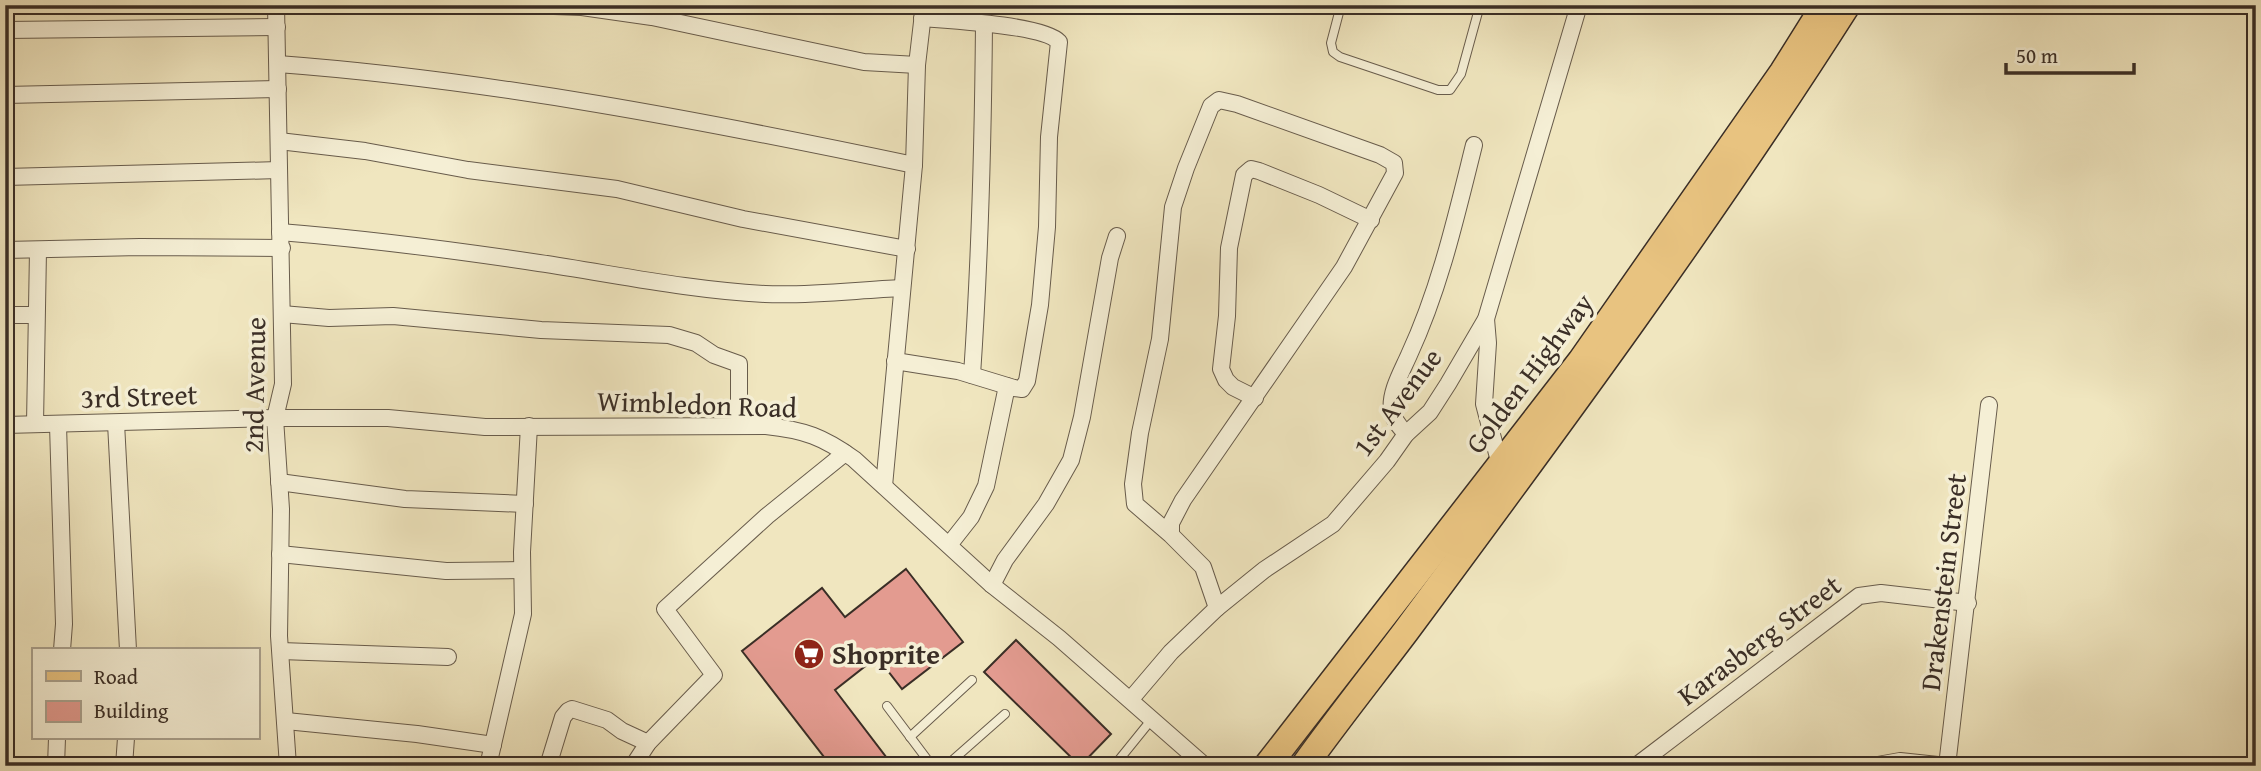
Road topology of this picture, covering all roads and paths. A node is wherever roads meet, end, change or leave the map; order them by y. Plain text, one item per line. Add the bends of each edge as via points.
1 (276, 5) edge
2 (526, 5) edge
3 (1341, 5) edge
4 (1480, 5) edge
5 (1579, 5) edge
6 (1825, 5) edge
7 (1847, 5) edge
8 (923, 11) edge
9 (984, 24) junction
10 (277, 27) junction
11 (5, 30) edge
12 (278, 64) junction
13 (917, 65) junction
14 (278, 89) junction
15 (5, 95) edge
16 (278, 141) junction
17 (1474, 145) dead end
18 (914, 165) junction
19 (279, 170) junction
20 (5, 177) edge
21 (1371, 220) junction
22 (1117, 236) dead end
23 (281, 240) junction
24 (907, 249) junction
25 (5, 250) edge
26 (38, 250) junction
27 (902, 288) junction
28 (282, 314) junction
29 (5, 315) edge
30 (36, 315) junction
31 (1486, 319) junction
32 (895, 361) junction
33 (972, 375) junction
34 (1007, 386) junction
35 (1255, 398) junction
36 (1989, 405) dead end
37 (275, 418) junction
38 (35, 424) junction
39 (116, 424) junction
40 (5, 425) edge
41 (58, 425) junction
42 (529, 426) junction
43 (739, 426) junction
44 (1406, 434) junction
45 (845, 453) junction
46 (1500, 465) junction
47 (279, 482) junction
48 (884, 486) junction
49 (524, 504) junction
50 (1171, 536) junction
51 (949, 545) junction
52 (280, 554) junction
53 (522, 570) junction
54 (992, 585) junction
55 (1968, 603) junction
56 (1217, 608) junction
57 (62, 648) edge
58 (128, 648) edge
59 (281, 652) junction
60 (448, 657) dead end
61 (972, 680) dead end
62 (1131, 699) junction
63 (887, 706) dead end
64 (1004, 714) dead end
65 (1152, 719) junction
66 (286, 721) junction
67 (910, 737) junction
68 (57, 740) edge
69 (127, 740) edge
70 (648, 743) junction
71 (493, 745) junction
72 (491, 765) edge
73 (56, 766) edge
74 (124, 766) edge
75 (288, 766) edge
76 (548, 766) edge
77 (633, 766) edge
78 (932, 766) edge
79 (946, 766) edge
80 (1114, 766) edge
81 (1205, 766) edge
82 (1267, 766) edge
83 (1304, 766) edge
84 (1636, 766) edge
85 (1872, 766) edge
86 (1947, 766) edge

1 - 10 street, 2nd Avenue
2 - 13 street via 652,17 864,62
3 - 4 lane via 1333,52 1438,90 1450,90 1461,74
5 - 31 street, 1st Avenue
6 - 46 main road, Golden Highway via 1581,361
7 - 83 main road, Golden Highway via 1666,274
8 - 9 street
8 - 13 street
9 - 33 street via 982,191
9 - 34 street via 1040,32 1059,42 1040,305 1027,381 1022,389
10 - 11 street
10 - 12 street, 2nd Avenue
12 - 14 street, 2nd Avenue
12 - 18 street via 649,111
13 - 18 street
14 - 15 street
14 - 16 street, 2nd Avenue
16 - 19 street, 2nd Avenue
16 - 24 street via 617,189 743,219
17 - 44 street via 1443,271 1393,399 1392,411
18 - 24 street
19 - 20 street
19 - 23 street, 2nd Avenue
21 - 35 street
21 - 35 street via 1259,171 1251,169 1244,176 1229,248 1221,369 1233,387
21 - 50 street via 1394,177 1394,163 1237,104 1213,103 1173,208 1160,339 1133,484 1135,504
22 - 54 street via 1070,460
23 - 26 street
23 - 27 street via 443,250 763,294
23 - 28 street, 2nd Avenue
24 - 27 street
25 - 26 street
26 - 30 street
27 - 32 street
28 - 37 street, 2nd Avenue via 283,384
28 - 43 street via 393,316 541,330 670,335 740,364
29 - 30 street
30 - 38 street
31 - 44 street, 1st Avenue via 1430,412
31 - 46 street via 1484,404
32 - 33 street
32 - 48 street
33 - 34 street
34 - 51 street via 986,486 971,517
35 - 50 street via 1183,500 1171,523
36 - 55 street, Drakenstein Street
37 - 39 street, 3rd Street
37 - 42 street, Wimbledon Road via 388,418
37 - 47 street, 2nd Avenue
38 - 40 street, 3rd Street
38 - 41 street, 3rd Street
39 - 41 street, 3rd Street
39 - 58 street
41 - 57 street
42 - 43 street, Wimbledon Road
42 - 49 street
43 - 45 street, Wimbledon Road via 806,433
44 - 56 street, 1st Avenue via 1333,524
45 - 48 street, Wimbledon Road
45 - 70 street via 767,516 665,610 715,675
46 - 82 main road, Golden Highway
47 - 49 street via 405,499
47 - 52 street, 2nd Avenue
48 - 51 street, Wimbledon Road
49 - 53 street
50 - 56 street via 1203,566
51 - 54 street, Wimbledon Road
52 - 53 street via 446,570
52 - 59 street, 2nd Avenue
53 - 71 street via 523,614
54 - 62 street, Wimbledon Road
55 - 84 street, Karasberg Street via 1881,593 1859,596
55 - 86 street, Drakenstein Street
56 - 62 street, 1st Avenue
59 - 60 street
59 - 66 street, 2nd Avenue
61 - 67 lane
62 - 65 street, Wimbledon Road
63 - 67 lane
64 - 79 lane
65 - 80 lane
65 - 81 street, Wimbledon Road
66 - 71 street
66 - 75 street, 2nd Avenue
67 - 78 lane
68 - 73 street
69 - 74 street
70 - 76 street via 607,720 572,709 563,717
70 - 77 street
71 - 72 street
85 - 86 street via 1900,761

